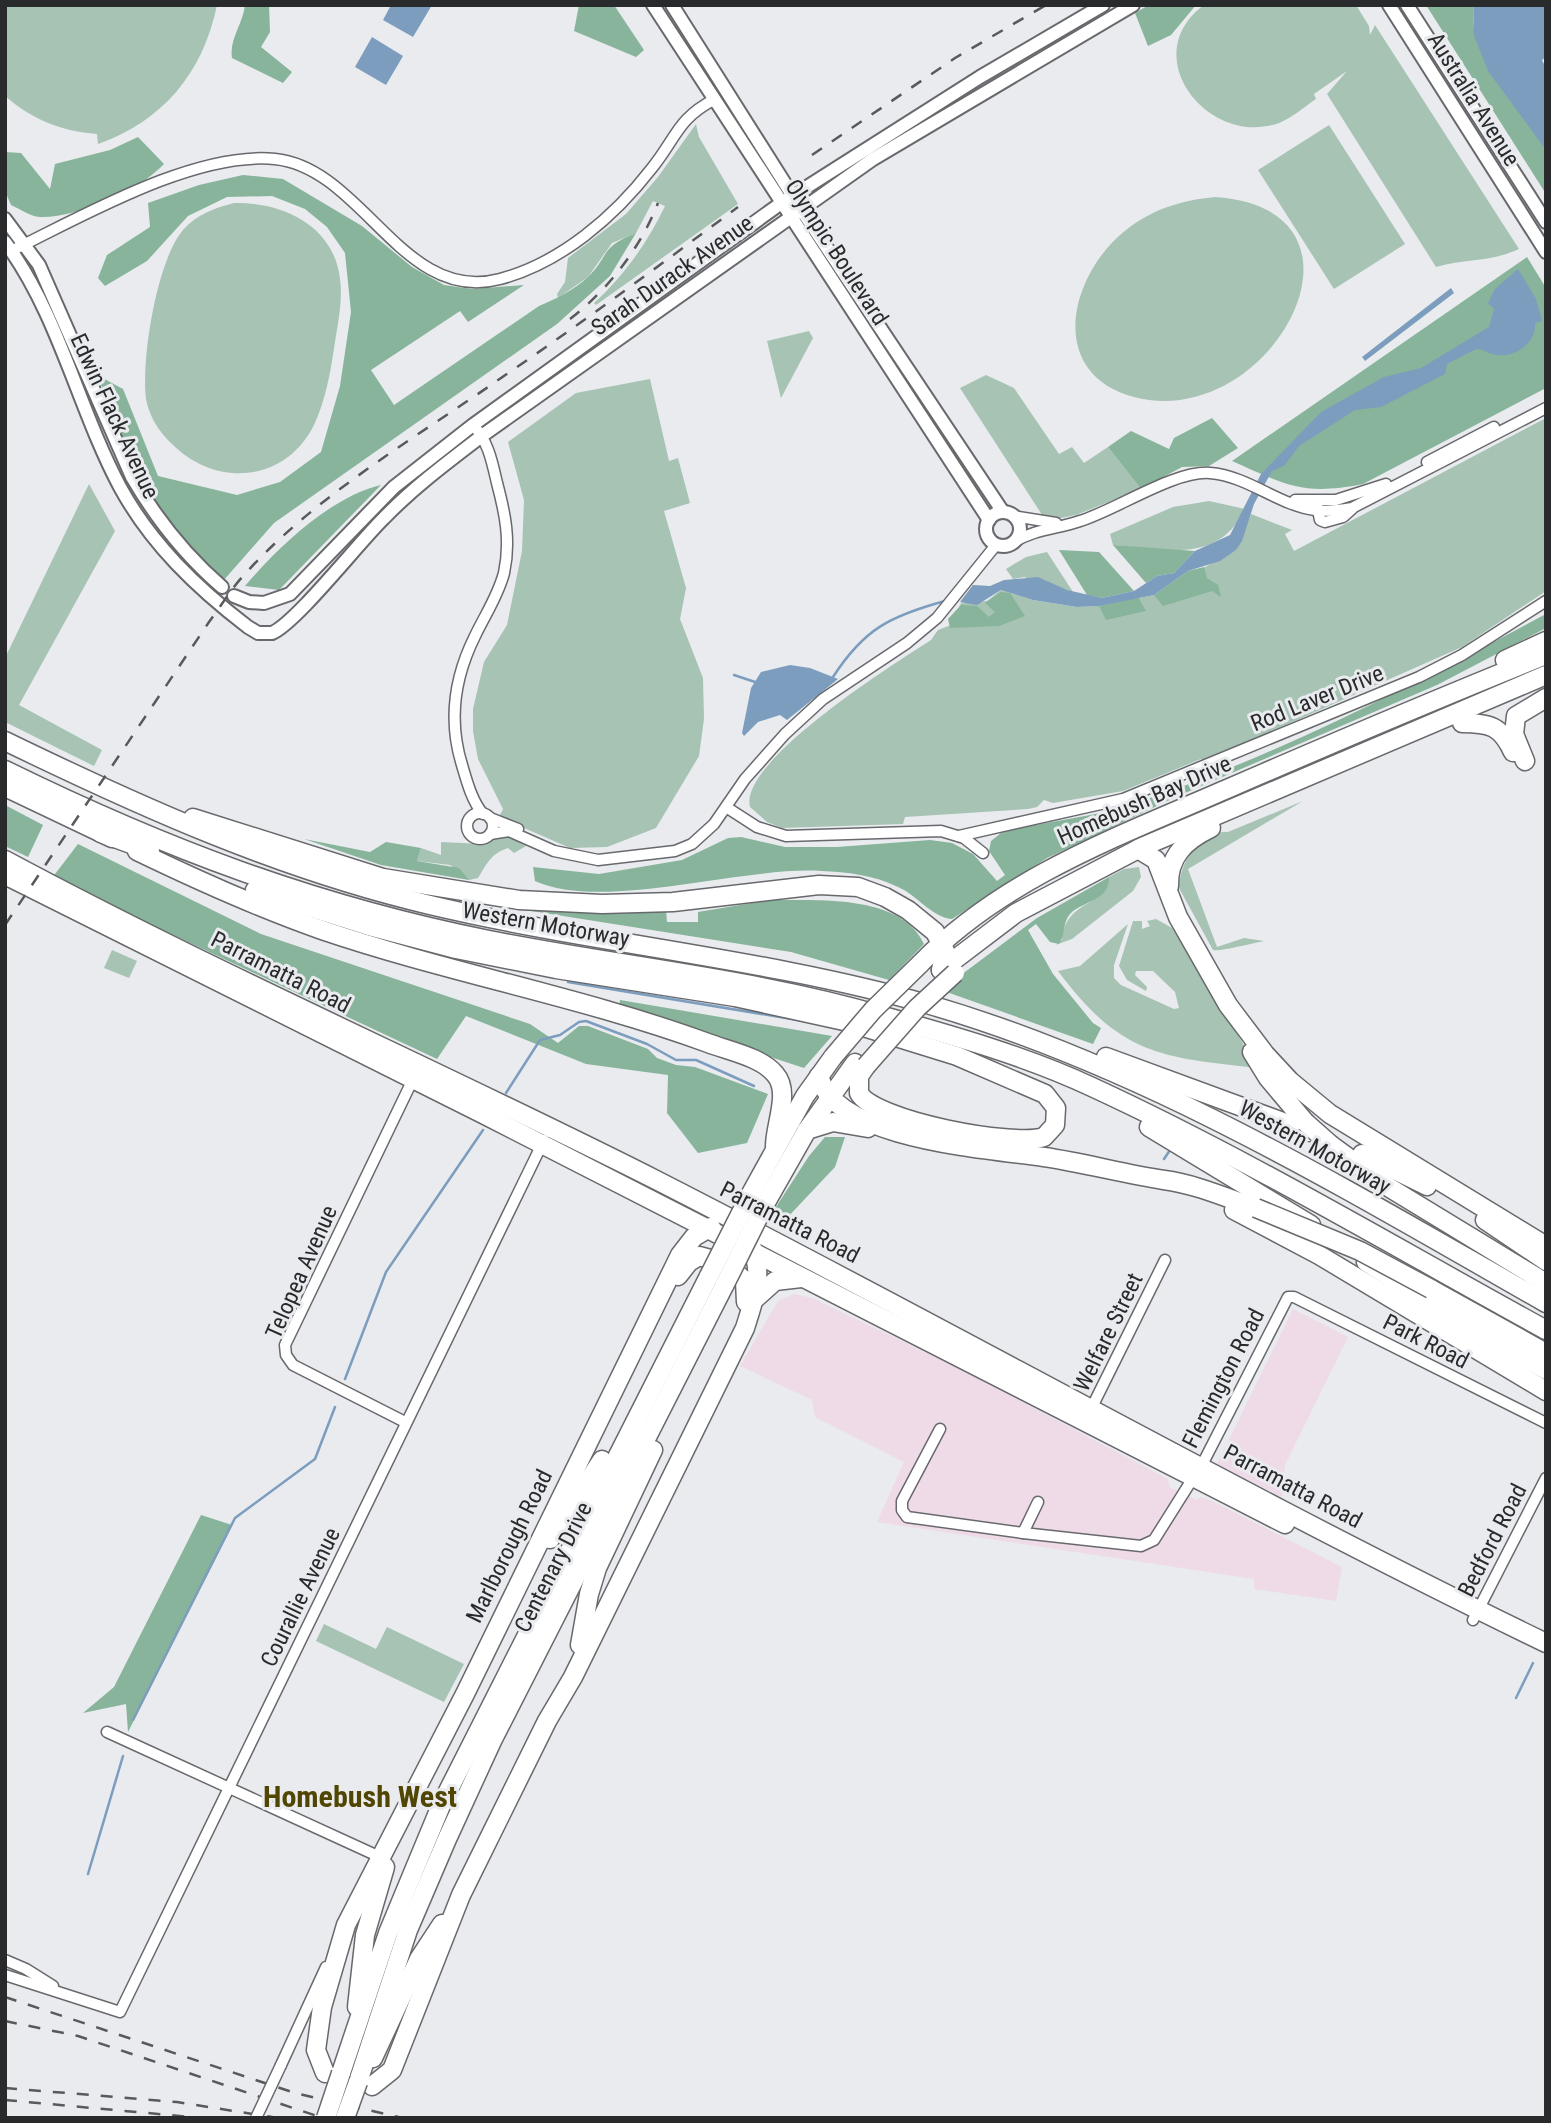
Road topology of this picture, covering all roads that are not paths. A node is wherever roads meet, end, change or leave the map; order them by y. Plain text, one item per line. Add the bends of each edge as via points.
1 (653, 5) edge
2 (672, 5) edge
3 (1103, 5) edge
4 (1133, 5) edge
5 (1389, 5) edge
6 (1407, 5) edge
7 (715, 99) junction
8 (793, 196) junction
9 (780, 204) junction
10 (801, 209) junction
11 (789, 217) junction
12 (5, 219) edge
13 (1546, 222) edge
14 (24, 244) junction
15 (7, 251) edge
16 (1546, 252) edge
17 (639, 306) junction
18 (648, 318) junction
19 (1546, 401) edge
20 (1546, 408) edge
21 (473, 425) junction
22 (483, 435) junction
23 (986, 488) junction
24 (974, 496) junction
25 (1317, 506) junction
26 (1008, 514) junction
27 (989, 520) junction
28 (1081, 521) junction
29 (175, 541) junction
30 (1014, 542) junction
31 (996, 545) junction
32 (164, 551) junction
33 (222, 587) dead end
34 (240, 599) dead end
35 (1546, 601) edge
36 (276, 631) joint
37 (1546, 641) edge
38 (1546, 655) edge
39 (1546, 676) edge
40 (1546, 689) edge
41 (1546, 698) edge
42 (1436, 699) junction
43 (1462, 723) junction
44 (5, 741) edge
45 (1368, 751) junction
46 (1325, 769) junction
47 (5, 770) edge
48 (5, 787) edge
49 (135, 802) junction
50 (726, 807) junction
51 (481, 813) junction
52 (1129, 831) junction
53 (102, 833) junction
54 (490, 834) junction
55 (959, 836) junction
56 (533, 844) junction
57 (1138, 849) junction
58 (983, 853) dead end
59 (5, 860) edge
60 (5, 875) edge
61 (1170, 893) junction
62 (942, 944) junction
63 (948, 972) junction
64 (1054, 1050) junction
65 (860, 1064) junction
66 (416, 1073) junction
67 (1275, 1074) junction
68 (820, 1076) junction
69 (1090, 1086) junction
70 (829, 1097) junction
71 (1307, 1127) junction
72 (551, 1128) junction
73 (807, 1130) junction
74 (541, 1144) junction
75 (950, 1144) junction
76 (775, 1146) junction
77 (1362, 1154) dead end
78 (1154, 1179) junction
79 (757, 1200) junction
80 (685, 1220) junction
81 (737, 1222) junction
82 (705, 1230) junction
83 (1546, 1246) edge
84 (680, 1255) junction
85 (756, 1256) junction
86 (1165, 1260) dead end
87 (1546, 1261) edge
88 (801, 1278) junction
89 (1546, 1283) edge
90 (1288, 1297) joint
91 (756, 1298) junction
92 (1546, 1303) edge
93 (648, 1319) junction
94 (1546, 1330) edge
95 (734, 1348) junction
96 (1546, 1353) edge
97 (689, 1356) junction
98 (1546, 1370) edge
99 (1546, 1391) edge
100 (1088, 1415) junction
101 (405, 1422) junction
102 (1546, 1423) edge
103 (632, 1424) junction
104 (940, 1429) dead end
105 (1197, 1471) junction
106 (1546, 1478) edge
107 (1038, 1502) dead end
108 (1023, 1533) junction
109 (531, 1559) junction
110 (1476, 1615) junction
111 (1546, 1643) edge
112 (1546, 1656) edge
113 (547, 1721) junction
114 (107, 1732) dead end
115 (422, 1778) junction
116 (230, 1786) junction
117 (380, 1857) junction
118 (346, 1925) junction
119 (9, 1961) edge
120 (7, 1976) edge
121 (62, 1992) junction
122 (355, 2028) junction
123 (325, 2073) dead end
124 (363, 2080) junction
125 (256, 2118) edge
126 (326, 2118) edge
127 (345, 2118) edge

1 - 7 street, Olympic Boulevard
2 - 8 street, Olympic Boulevard
3 - 8 street, Sarah Durack Avenue
4 - 10 street, Sarah Durack Avenue via 873,159
5 - 16 street, Australia Avenue
6 - 13 street, Australia Avenue
7 - 9 street, Olympic Boulevard
7 - 14 street via 681,122 633,192 591,231 531,268 499,279 464,280 430,269 331,182 307,168 276,159 218,163 170,179
8 - 9 street, Sarah Durack Avenue
8 - 10 street, Olympic Boulevard
9 - 11 street, Olympic Boulevard
9 - 17 street, Sarah Durack Avenue
10 - 11 street, Sarah Durack Avenue
10 - 23 street, Olympic Boulevard
11 - 18 street, Sarah Durack Avenue
11 - 24 street, Olympic Boulevard
12 - 14 street, Edwin Flack Avenue
14 - 15 street
14 - 29 street, Edwin Flack Avenue via 52,293 132,477
15 - 32 street, Edwin Flack Avenue via 37,294 120,486
17 - 18 street
17 - 21 street, Sarah Durack Avenue
18 - 22 street, Sarah Durack Avenue
19 - 25 street via 1385,484
20 - 25 street via 1332,522 1320,520
21 - 22 street
21 - 34 street, Sarah Durack Avenue via 394,487 290,594 269,602
22 - 36 street, Sarah Durack Avenue via 385,516
22 - 51 street via 507,520 508,544 494,602 462,664 455,689 456,743
23 - 24 street
23 - 26 street, Olympic Boulevard
24 - 27 street, Olympic Boulevard
25 - 28 street via 1241,480 1190,474
26 - 27 street
26 - 28 street via 1042,522
26 - 30 street via 1020,529
27 - 31 street via 987,536
28 - 30 street via 1031,532
29 - 32 street
29 - 33 street, Edwin Flack Avenue
30 - 31 street
31 - 50 street via 937,618 908,643 823,699 785,734
32 - 36 street, Edwin Flack Avenue via 248,627 263,634
35 - 55 street, Rod Laver Drive via 1419,677 1123,799
37 - 42 highway via 1458,681
38 - 42 highway, Homebush Bay Drive
39 - 45 highway, Homebush Bay Drive
40 - 43 highway
41 - 43 highway via 1516,716 1514,734 1521,761 1500,730
42 - 52 highway, Homebush Bay Drive
43 - 45 highway
44 - 49 highway, Western Motorway
45 - 46 highway, Homebush Bay Drive
46 - 57 highway, Homebush Bay Drive
46 - 61 highway via 1192,837 1173,860
47 - 69 highway, Western Motorway via 168,846 336,903 489,940 804,996 938,1032
48 - 53 highway
49 - 62 highway via 383,878 475,895 602,904 695,900 819,885 858,887 908,910 930,926
49 - 64 highway, Western Motorway via 216,838 378,892 549,930 811,975 931,1005
50 - 55 street, Rod Laver Drive via 757,827 786,836 934,830
50 - 56 street via 699,839 675,851 598,860
51 - 54 street via 493,826
51 - 54 street via 467,824 470,835 480,839
51 - 56 street via 520,830
52 - 57 highway
52 - 62 highway, Homebush Bay Drive via 1036,877
53 - 65 highway via 286,901 421,940 556,969 788,1007 910,1040 1045,1094 1056,1108 1055,1125 1044,1137 1019,1139 953,1130 887,1112 860,1097
53 - 76 highway via 196,879 323,930 644,1020 757,1062 775,1073 781,1086
54 - 56 street via 509,831
55 - 58 street
57 - 61 highway via 1156,860
57 - 63 highway, Homebush Bay Drive via 1016,913
59 - 66 highway, Parramatta Road
60 - 66 highway, Parramatta Road
61 - 67 highway via 1183,928
62 - 63 highway
62 - 68 highway, Homebush Bay Drive, bridge via 873,1010
63 - 65 highway, Homebush Bay Drive
64 - 71 highway, Western Motorway via 1092,1052
64 - 92 highway, Western Motorway via 1187,1105
65 - 70 highway, Centenary Drive
66 - 72 highway, Parramatta Road
66 - 74 highway, Parramatta Road
66 - 101 street, Telopea Avenue via 285,1345 293,1365
67 - 71 highway
67 - 83 highway via 1330,1114
68 - 70 highway
68 - 76 highway, Centenary Drive
69 - 94 highway, Western Motorway
69 - 98 highway, Western Motorway via 1448,1315
70 - 73 highway, Centenary Drive
70 - 75 highway via 868,1121
71 - 89 highway, bridge via 1390,1188
72 - 74 street, Courallie Avenue
72 - 81 highway, Parramatta Road
73 - 75 highway via 827,1123 848,1123 898,1138
73 - 79 highway, Centenary Drive
74 - 80 highway, Parramatta Road
74 - 101 street, Courallie Avenue
75 - 78 highway
76 - 79 highway, Centenary Drive
77 - 87 highway, Western Motorway via 1455,1202
78 - 96 highway, bridge via 1256,1208 1360,1251
78 - 99 highway via 1262,1223
79 - 97 highway, Centenary Drive, bridge via 725,1284
79 - 103 highway, Centenary Drive, bridge via 709,1276
80 - 82 highway, Parramatta Road
80 - 84 highway, Marlborough Road
81 - 82 highway, Marlborough Road
81 - 85 highway
81 - 100 highway, Parramatta Road
82 - 84 highway, Marlborough Road
82 - 85 highway, Parramatta Road
84 - 93 highway, Marlborough Road
85 - 88 highway, Parramatta Road
85 - 91 highway
86 - 100 street, Welfare Street
88 - 91 highway via 775,1281
88 - 100 highway, Parramatta Road
90 - 102 street, Park Road
90 - 105 street, Flemington Road
91 - 95 highway
93 - 95 highway via 689,1262 699,1256 711,1257 745,1281 745,1306
93 - 109 highway, Marlborough Road
95 - 113 highway
97 - 113 highway via 681,1390 597,1568 581,1642
97 - 124 highway, Centenary Drive via 452,1827 408,1930
100 - 105 highway, Parramatta Road
101 - 116 street, Courallie Avenue
103 - 109 highway via 620,1425 548,1543
103 - 122 highway, Centenary Drive via 442,1803
104 - 108 street via 902,1501 907,1517
105 - 108 street, Flemington Road via 1148,1544
105 - 110 highway, Parramatta Road
106 - 110 street, Bedford Road
107 - 108 street
109 - 115 highway, Marlborough Road
110 - 111 highway, Parramatta Road
110 - 112 highway, Parramatta Road
113 - 124 highway via 461,1895 393,2070
114 - 116 street
115 - 117 highway, Marlborough Road
115 - 122 highway via 383,1873 365,1935
116 - 117 street
116 - 121 street, Courallie Avenue via 120,2012
117 - 118 highway, Marlborough Road
118 - 123 highway, Marlborough Road via 321,2007 316,2050
118 - 125 street, bridge
119 - 120 street
119 - 121 street, Courallie Avenue
120 - 121 street, Courallie Avenue
122 - 126 highway, Centenary Drive, bridge
124 - 127 highway, Centenary Drive, bridge

